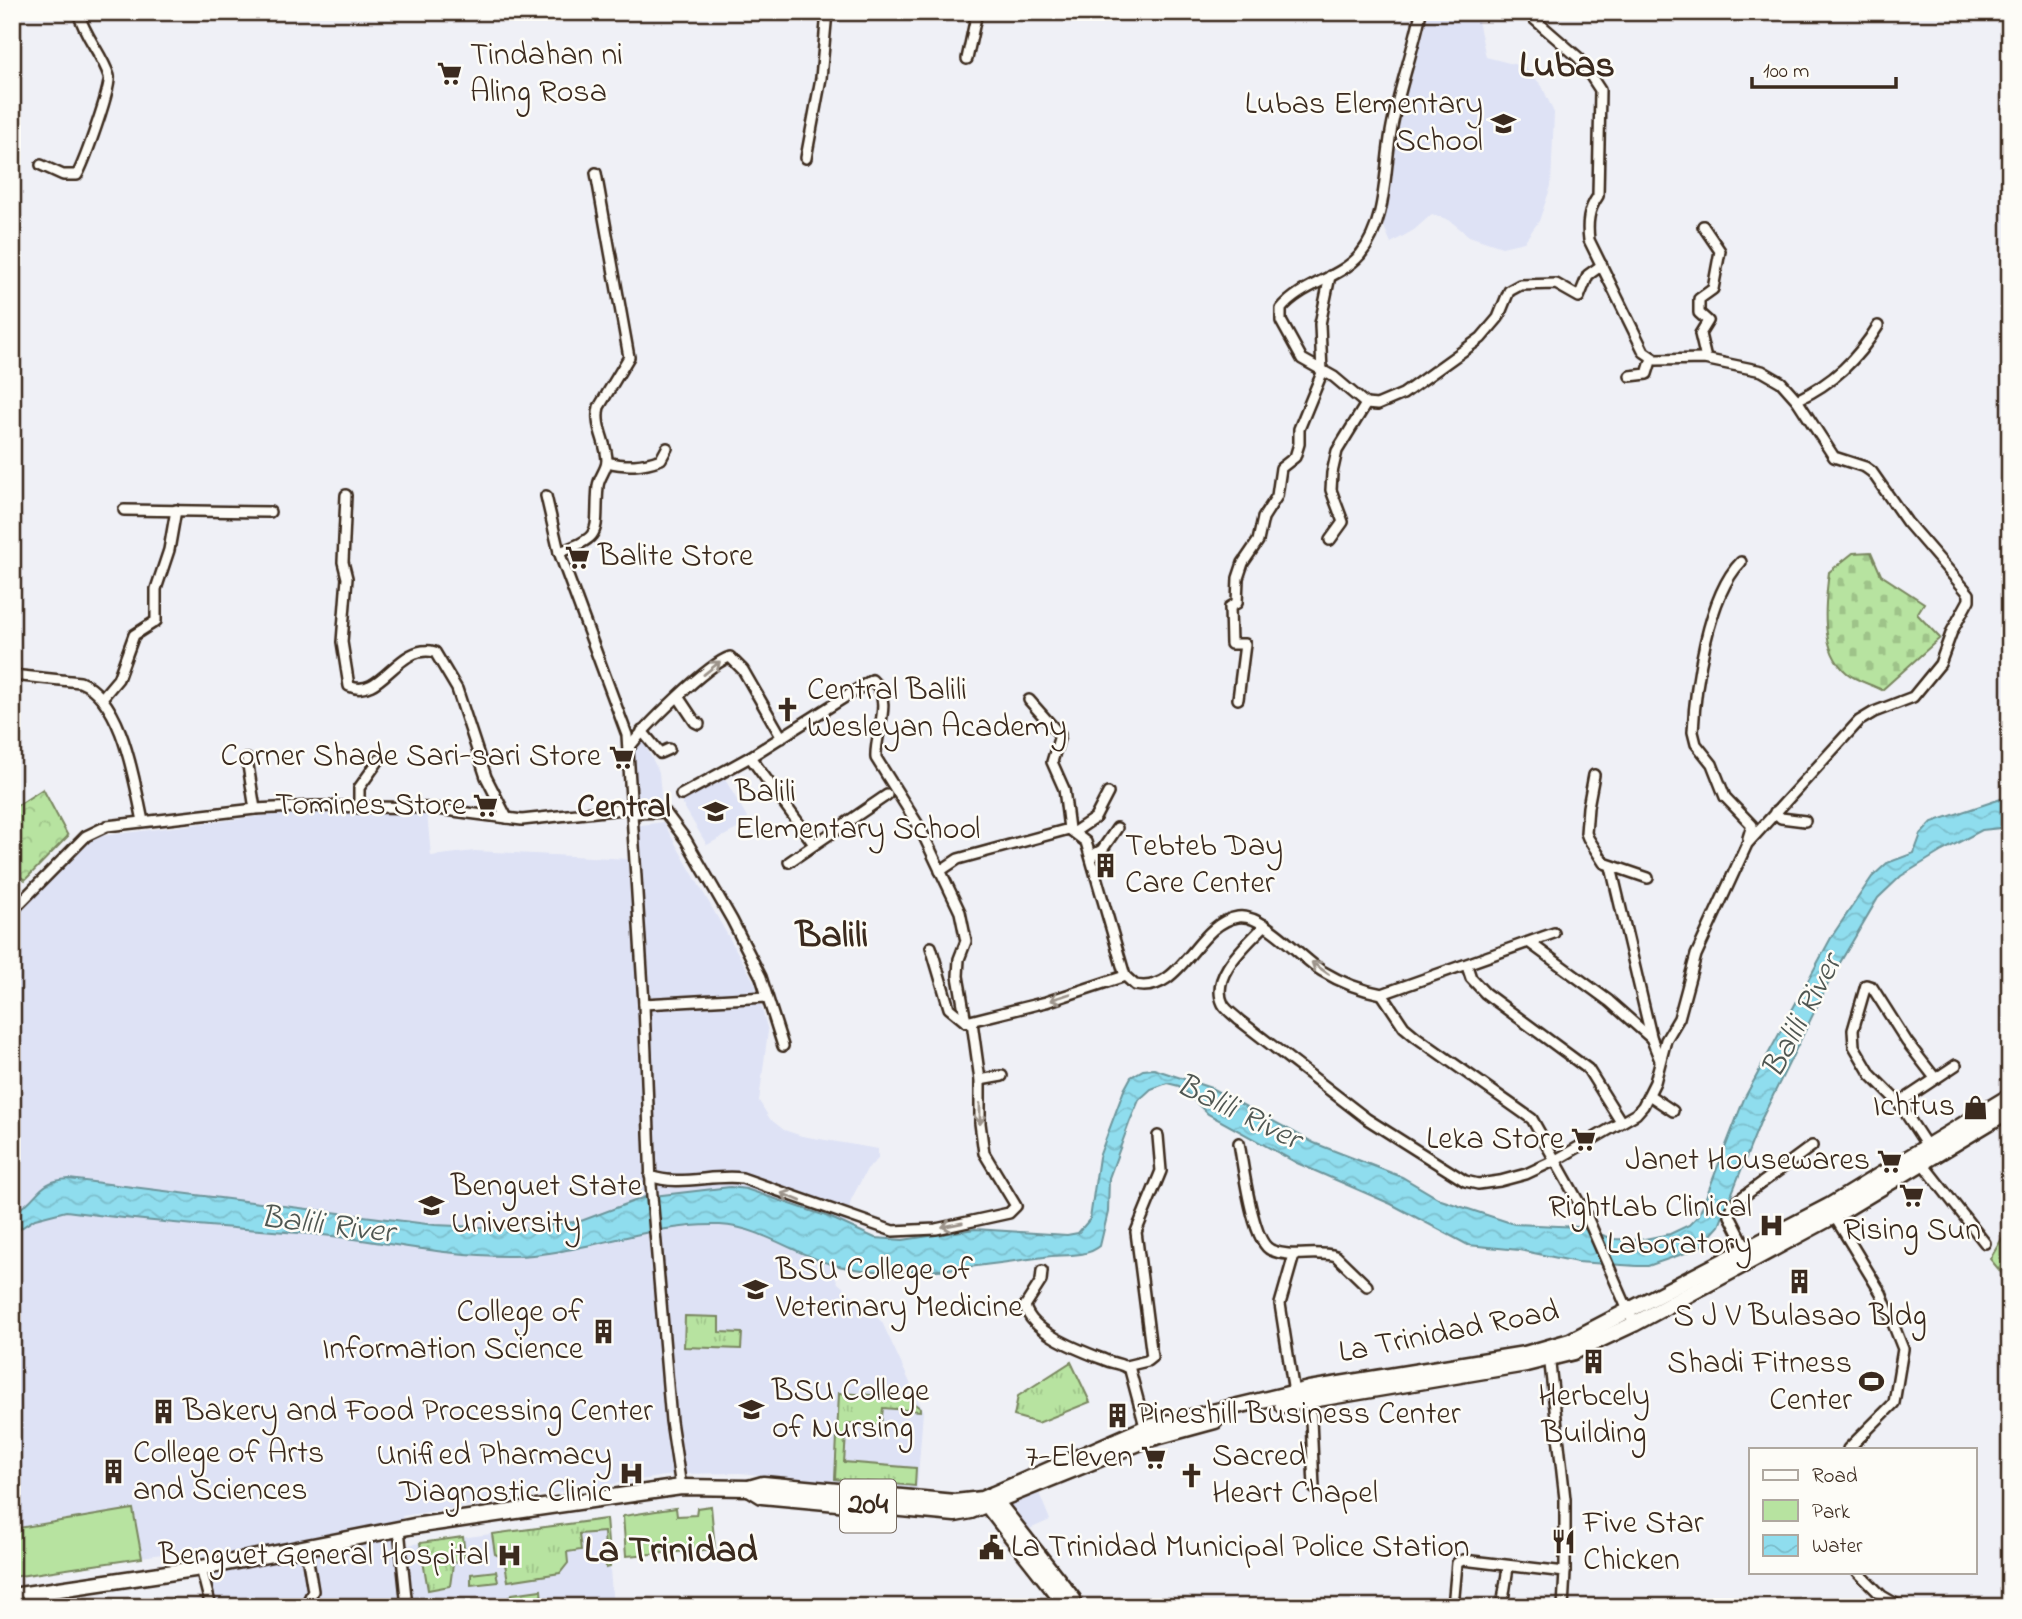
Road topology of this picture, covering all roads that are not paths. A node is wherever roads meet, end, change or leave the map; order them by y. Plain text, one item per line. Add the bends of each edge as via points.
1 (78, 12) edge
2 (827, 12) edge
3 (977, 12) edge
4 (1421, 12) edge
5 (1526, 12) edge
6 (967, 59) dead end
7 (806, 158) dead end
8 (41, 165) dead end
9 (596, 173) dead end
10 (1703, 226) dead end
11 (1602, 265) junction
12 (1330, 276) junction
13 (1878, 326) dead end
14 (1652, 358) junction
15 (1706, 359) junction
16 (1322, 373) junction
17 (1630, 376) dead end
18 (1797, 400) junction
19 (1366, 404) junction
20 (667, 448) dead end
21 (607, 462) junction
22 (346, 495) dead end
23 (546, 496) dead end
24 (124, 510) dead end
25 (176, 510) junction
26 (270, 512) dead end
27 (1330, 540) dead end
28 (559, 552) junction
29 (1741, 562) dead end
30 (12, 675) edge
31 (102, 698) junction
32 (679, 698) junction
33 (1238, 699) dead end
34 (1029, 700) dead end
35 (699, 724) dead end
36 (642, 731) junction
37 (782, 738) junction
38 (628, 749) junction
39 (669, 749) dead end
40 (750, 757) junction
41 (247, 759) dead end
42 (379, 760) dead end
43 (1594, 775) dead end
44 (1108, 793) dead end
45 (681, 795) dead end
46 (887, 795) dead end
47 (359, 808) junction
48 (255, 810) junction
49 (632, 810) junction
50 (1775, 812) junction
51 (507, 818) junction
52 (143, 821) junction
53 (1805, 821) dead end
54 (1117, 828) dead end
55 (1072, 830) junction
56 (814, 844) junction
57 (1747, 844) junction
58 (1091, 856) junction
59 (789, 862) dead end
60 (1611, 867) junction
61 (940, 871) junction
62 (1648, 878) dead end
63 (12, 911) edge
64 (1265, 925) junction
65 (1554, 933) dead end
66 (1530, 943) junction
67 (931, 947) dead end
68 (1467, 966) junction
69 (1125, 976) junction
70 (1382, 994) junction
71 (767, 997) junction
72 (644, 1004) junction
73 (969, 1022) junction
74 (1254, 1032) junction
75 (1652, 1040) junction
76 (1247, 1041) dead end
77 (783, 1046) dead end
78 (1660, 1060) junction
79 (1956, 1065) dead end
80 (1002, 1076) dead end
81 (1935, 1078) junction
82 (980, 1080) junction
83 (1649, 1095) junction
84 (2010, 1096) edge
85 (1899, 1102) junction
86 (2010, 1110) edge
87 (1672, 1111) dead end
88 (1621, 1122) junction
89 (1158, 1136) dead end
90 (1239, 1143) dead end
91 (1812, 1146) dead end
92 (1925, 1155) junction
93 (1556, 1160) junction
94 (651, 1180) junction
95 (1832, 1211) junction
96 (1985, 1243) dead end
97 (1294, 1255) junction
98 (1750, 1255) junction
99 (1042, 1271) dead end
100 (1367, 1286) dead end
101 (1631, 1318) junction
102 (1549, 1354) junction
103 (1126, 1366) junction
104 (1294, 1393) junction
105 (1309, 1394) junction
106 (1147, 1434) junction
107 (1849, 1448) edge
108 (681, 1487) junction
109 (1314, 1488) dead end
110 (989, 1500) junction
111 (399, 1529) junction
112 (306, 1549) junction
113 (1508, 1567) junction
114 (201, 1568) junction
115 (1565, 1572) junction
116 (1860, 1574) edge
117 (42, 1591) junction
118 (12, 1596) edge
119 (49, 1607) edge
120 (211, 1607) edge
121 (305, 1607) edge
122 (407, 1607) edge
123 (1066, 1607) edge
124 (1075, 1607) edge
125 (1453, 1607) edge
126 (1502, 1607) edge
127 (1563, 1607) edge
128 (1902, 1607) edge

1 - 8 street via 109,77 107,96 77,174 63,175
2 - 7 street
3 - 6 street
4 - 12 street via 1391,132 1371,240 1359,257
5 - 11 street via 1579,58 1600,90 1598,196 1587,226
9 - 21 street via 629,351 628,363 597,416
10 - 15 street via 1720,251 1713,289 1699,299 1699,313 1708,321 1700,334
11 - 14 street via 1644,352
11 - 19 street via 1588,275 1579,297 1556,284 1520,285 1509,291 1499,318 1480,338 1403,394 1377,405
12 - 16 street via 1320,324
12 - 16 street via 1285,303 1280,314 1296,352
13 - 18 street via 1848,367
14 - 15 street
14 - 17 street via 1647,374
15 - 18 street via 1762,371 1781,382
16 - 19 street via 1334,377
16 - 33 street via 1299,429 1295,457 1281,468 1277,496 1243,563 1237,603 1230,607 1231,644 1245,644
18 - 50 street via 1834,457 1872,472 1969,597 1941,664 1913,697 1859,721
19 - 27 street via 1338,452 1331,490 1343,522
20 - 21 street via 661,459 641,465
21 - 28 street via 598,482 593,537
22 - 51 street via 342,642 349,686 377,683 397,662 421,651 435,652 457,688 485,777
23 - 28 street
24 - 25 street
25 - 26 street
25 - 31 street via 156,589 156,621 134,635 118,679
28 - 38 street via 622,716
29 - 57 street via 1711,616 1693,732 1726,797 1752,825
30 - 31 street via 80,682
31 - 52 street via 126,748
32 - 35 street
32 - 36 street
32 -> 37 street via 730,657 738,662
34 - 55 street via 1060,735 1052,762 1064,789
36 - 38 street
36 - 39 street via 660,752
37 - 40 street
37 - 61 street via 872,680 879,690 883,715 876,758 920,828
38 - 49 street
40 - 45 street
40 - 56 street
41 - 48 street
42 - 47 street via 362,781
43 - 60 street via 1586,833
44 - 55 street via 1095,818
46 - 56 street
47 - 48 street
47 - 51 street via 430,808
48 - 52 street
49 - 51 street
49 - 71 street via 669,814 732,920
49 - 72 street
50 - 53 street via 1781,818
50 - 57 street
52 - 63 street via 94,830
54 - 58 street via 1102,850
55 - 58 street via 1086,842
55 - 61 street via 958,859
56 - 59 street
57 - 78 street via 1696,954 1679,1018
58 - 69 street
60 - 62 street
60 - 75 street
61 - 73 street via 964,925 966,941 958,970
64 - 69 street via 1235,917 1214,929 1162,980 1142,987
70 -> 64 street via 1357,989 1320,970
64 - 74 street via 1229,965 1222,985 1223,1004
65 - 66 street
66 - 68 street
66 - 75 street via 1609,1001
67 - 73 street via 949,1008
68 - 70 street
68 - 88 street via 1485,993 1588,1069
69 -> 73 street
70 - 93 street via 1416,1038 1532,1119
71 - 72 street
71 - 77 street
72 - 94 street
73 - 82 street
74 - 76 street
74 - 93 street via 1367,1119 1465,1181 1500,1181
75 - 78 street
78 - 83 street
79 - 81 street
80 - 82 street
81 - 85 street
81 - 85 street via 1872,987 1866,985 1853,1030 1854,1046 1871,1075
82 -> 94 street via 984,1153 1016,1206 1003,1216 893,1231 742,1178 717,1175
83 - 87 street
83 - 88 street via 1636,1115
84 - 92 main road, La Trinidad Road / 204
85 - 92 street
86 - 92 main road, La Trinidad Road / 204
88 - 93 street
89 - 103 street via 1161,1171 1136,1232 1152,1357
90 - 97 street via 1262,1240 1273,1251
91 - 98 street via 1733,1204 1730,1216
92 - 95 main road, La Trinidad Road / 204
92 - 96 street
93 - 101 street via 1587,1217
94 - 108 street via 671,1421
95 - 98 main road, La Trinidad Road / 204
95 - 107 street via 1881,1293 1903,1349 1894,1403
97 - 100 street via 1336,1256
97 - 104 street via 1280,1304
98 - 101 main road, La Trinidad Road / 204
99 - 103 street via 1025,1306 1029,1316 1058,1339
101 - 102 main road, La Trinidad Road / 204
102 - 105 main road, La Trinidad Road / 204
102 - 115 street via 1566,1510
103 - 106 street
104 - 105 main road, La Trinidad Road / 204
104 - 106 main road, La Trinidad Road / 204
105 - 106 main road, La Trinidad Road / 204
105 - 109 street
106 - 110 main road, La Trinidad Road / 204
108 - 110 main road, 204 via 763,1484 955,1502
108 - 111 main road, 204
110 - 123 main road
110 - 124 main road
111 - 112 main road, 204
111 - 122 street
112 - 114 main road, 204
112 - 121 street via 313,1591
113 - 115 street
113 - 125 street via 1459,1560
113 - 126 street
114 - 117 main road, 204
114 - 120 street
115 - 127 street
116 - 128 street via 1882,1596
117 - 118 main road, 204
117 - 119 street

